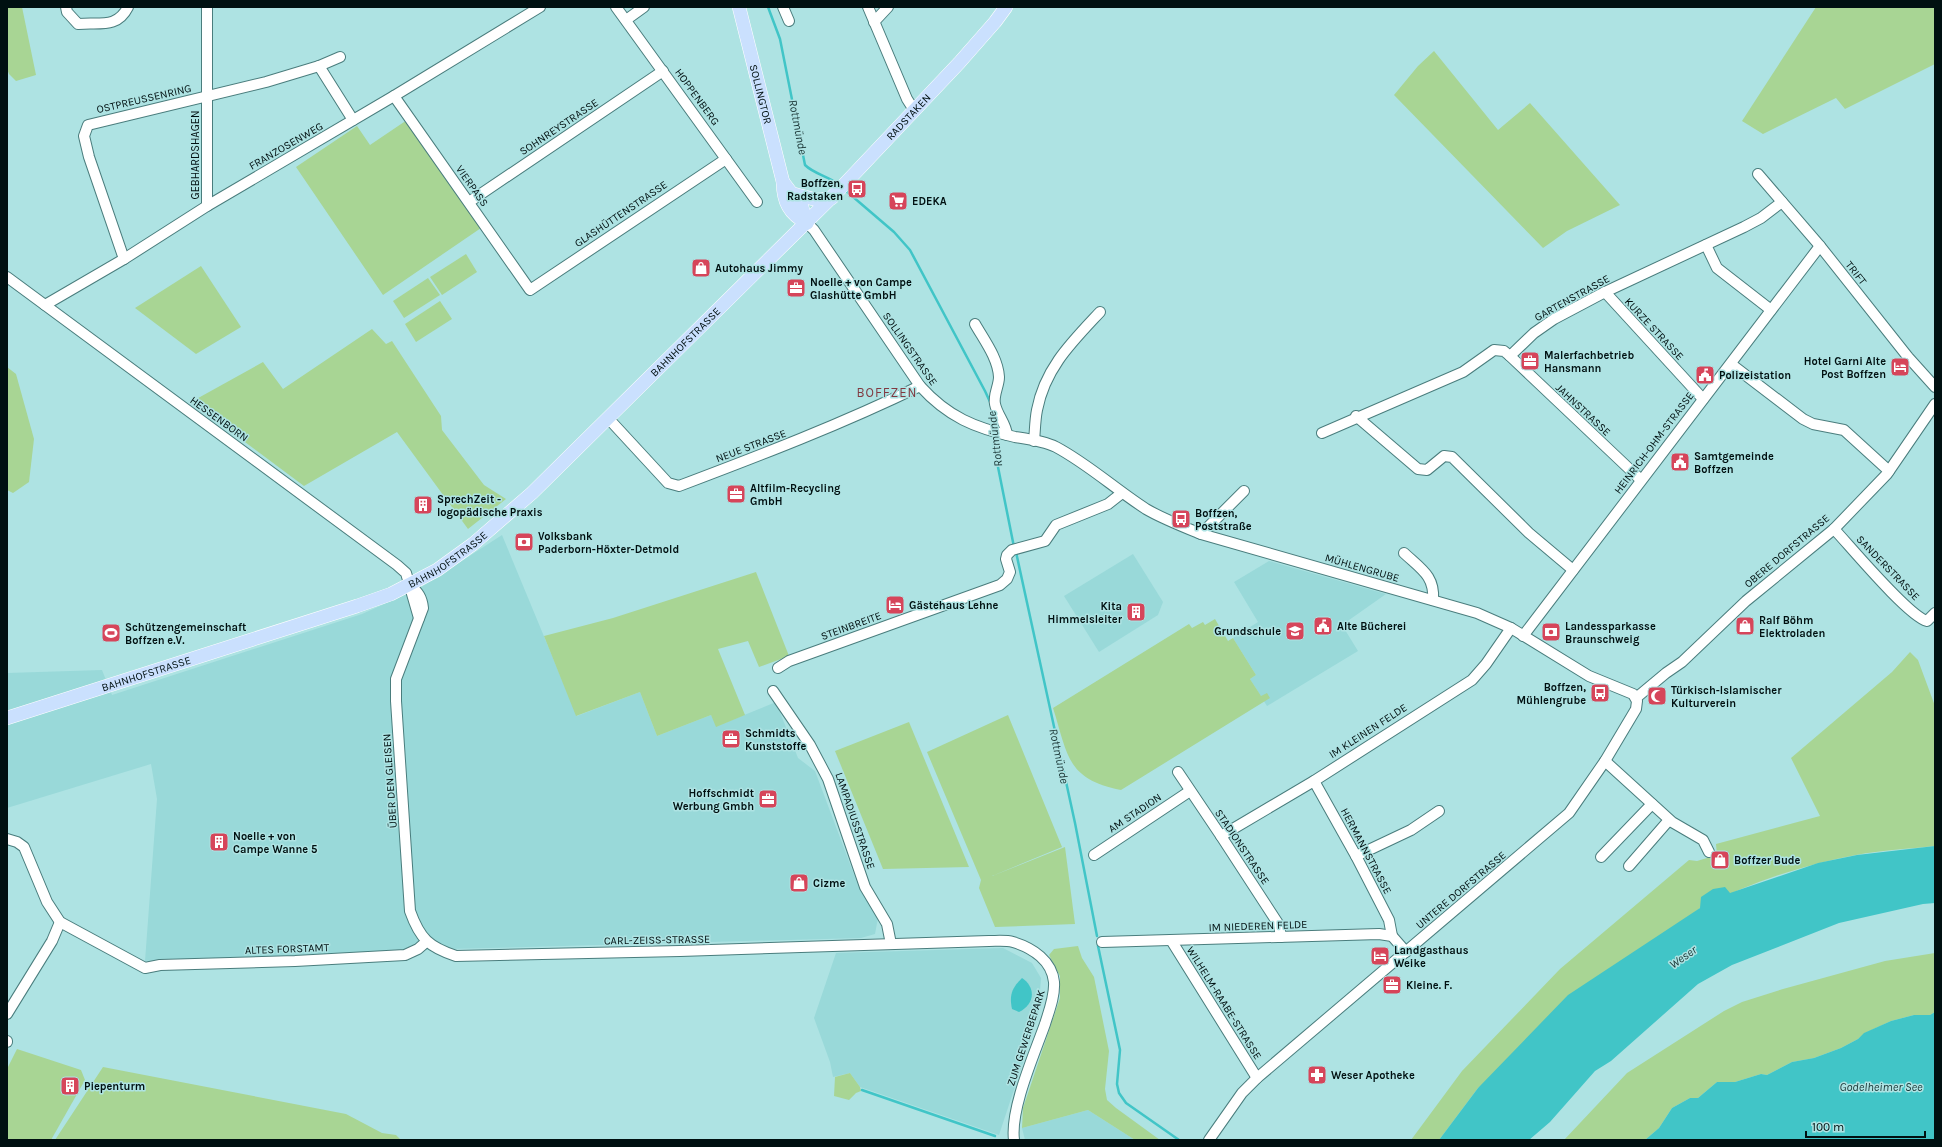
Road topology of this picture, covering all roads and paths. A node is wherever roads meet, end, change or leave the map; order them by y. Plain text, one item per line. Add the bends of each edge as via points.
1 (66, 7) edge
2 (128, 7) edge
3 (207, 7) edge
4 (540, 7) edge
5 (616, 7) edge
6 (644, 7) edge
7 (739, 7) edge
8 (783, 7) edge
9 (868, 7) edge
10 (888, 7) edge
11 (1006, 7) edge
12 (626, 20) junction
13 (789, 21) dead end
14 (874, 22) junction
15 (340, 57) dead end
16 (319, 66) junction
17 (663, 71) junction
18 (394, 96) junction
19 (207, 97) junction
20 (914, 110) junction
21 (353, 120) junction
22 (726, 159) junction
23 (1758, 174) dead end
24 (783, 182) junction
25 (839, 191) junction
26 (794, 194) junction
27 (469, 202) junction
28 (757, 202) dead end
29 (1782, 202) junction
30 (207, 206) junction
31 (807, 223) junction
32 (1706, 245) junction
33 (1820, 246) junction
34 (124, 259) junction
35 (7, 277) edge
36 (530, 290) joint
37 (1605, 292) junction
38 (45, 305) junction
39 (1771, 310) junction
40 (1100, 312) dead end
41 (975, 324) dead end
42 (1510, 356) junction
43 (1730, 364) junction
44 (920, 386) junction
45 (1935, 387) edge
46 (1703, 398) junction
47 (1935, 404) edge
48 (1356, 416) junction
49 (608, 418) junction
50 (1322, 433) dead end
51 (1004, 434) junction
52 (1034, 441) junction
53 (1076, 458) joint
54 (1889, 471) junction
55 (1641, 480) junction
56 (1244, 491) dead end
57 (1122, 493) junction
58 (1834, 529) junction
59 (1201, 534) junction
60 (1404, 552) dead end
61 (1573, 570) junction
62 (410, 585) junction
63 (1433, 600) junction
64 (1935, 613) edge
65 (1511, 628) junction
66 (1523, 636) junction
67 (778, 668) dead end
68 (773, 691) dead end
69 (1637, 701) junction
70 (7, 718) edge
71 (1605, 761) junction
72 (1178, 772) dead end
73 (1314, 781) junction
74 (1190, 791) junction
75 (1652, 804) junction
76 (1440, 811) dead end
77 (1669, 820) junction
78 (1221, 836) junction
79 (7, 839) edge
80 (1709, 852) dead end
81 (1094, 856) dead end
82 (1356, 856) junction
83 (1601, 857) dead end
84 (1629, 866) dead end
85 (60, 922) junction
86 (1392, 936) junction
87 (1281, 937) junction
88 (1171, 940) junction
89 (426, 942) junction
90 (1102, 942) dead end
91 (891, 944) junction
92 (1406, 952) junction
93 (7, 1014) edge
94 (1257, 1078) junction
95 (1014, 1140) edge
96 (1209, 1140) edge

1 - 2 street via 67,12 78,24 108,24 124,15
3 - 19 street, GEBHARDSHAGEN
4 - 18 street, FRANZOSENWEG
5 - 12 street, HOPPENBERG
6 - 12 street
7 - 24 main road, SOLLINGTOR
8 - 13 street
9 - 14 street
10 - 14 street
11 - 20 main road, RADSTAKEN via 978,42
12 - 17 street, HOPPENBERG
14 - 20 street
15 - 16 street, OSTPREUSSENRING
16 - 19 street, OSTPREUSSENRING
16 - 21 street
17 - 22 street, HOPPENBERG
17 - 27 street, SOHNREYSTRASSE
18 - 21 street, FRANZOSENWEG
18 - 27 street, VIERPASS
19 - 30 street, GEBHARDSHAGEN
19 - 34 street, OSTPREUSSENRING via 88,125 84,136 89,157
20 - 25 main road, RADSTAKEN
21 - 30 street, FRANZOSENWEG
22 - 28 street, HOPPENBERG
22 - 36 street, GLASHÜTTENSTRASSE
23 - 29 street, TRIFT
24 - 26 main road, SOLLINGTOR
24 - 31 main road, SOLLINGTOR via 783,195 789,209 796,218
25 - 26 main road via 817,200
25 - 31 main road, RADSTAKEN
26 - 31 main road, SOLLINGTOR via 805,211
27 - 36 street, VIERPASS
29 - 32 street, GARTENSTRASSE via 1761,218
29 - 33 street, TRIFT
30 - 34 street, FRANZOSENWEG
31 - 44 street, SOLLINGSTRASSE
31 - 49 main road, BAHNHOFSTRASSE
32 - 37 street, GARTENSTRASSE
32 - 39 street via 1720,271
33 - 39 street, HEINRICH-OHM-STRASSE
33 - 45 street, TRIFT
34 - 38 street, FRANZOSENWEG
35 - 38 street, HESSENBORN
37 - 42 street, GARTENSTRASSE via 1554,319 1534,333
37 - 46 street, KURZE STRASSE
38 - 62 street, HESSENBORN via 397,565 406,573
39 - 43 street, HEINRICH-OHM-STRASSE
40 - 52 street via 1066,348 1056,363 1037,410
41 - 51 street via 997,366 998,387 995,405 1005,423
42 - 48 street via 1504,351 1494,350 1463,372
42 - 55 street, JAHNSTRASSE
43 - 46 street, HEINRICH-OHM-STRASSE
43 - 54 street via 1803,420 1844,430
44 - 49 street, NEUE STRASSE via 862,415 680,486 668,483
44 - 51 street, SOLLINGSTRASSE via 948,413 988,431
46 - 55 street, HEINRICH-OHM-STRASSE
47 - 54 street, OBERE DORFSTRASSE
48 - 50 street
48 - 61 street via 1418,469 1426,470 1444,456 1452,457 1529,533
49 - 62 main road, BAHNHOFSTRASSE via 532,493 479,540 437,570
51 - 52 street, SOLLINGSTRASSE
52 - 53 street, SOLLINGSTRASSE via 1053,446
53 - 57 street, MÜHLENGRUBE
54 - 58 street, OBERE DORFSTRASSE
55 - 61 street, HEINRICH-OHM-STRASSE
56 - 59 street
57 - 59 street, MÜHLENGRUBE via 1161,518
57 - 67 street, STEINBREITE via 1108,504 1056,524 1044,541 1015,549 1007,555 1010,572 1000,585 789,661
58 - 64 street, SANDERSTRASSE via 1919,618 1927,621
58 - 69 street, OBERE DORFSTRASSE via 1746,601
59 - 63 street, MÜHLENGRUBE
60 - 63 street via 1432,580
61 - 66 street, HEINRICH-OHM-STRASSE
62 - 70 main road, BAHNHOFSTRASSE via 357,606
62 - 89 street, ÜBER DEN GLEISEN via 419,618 396,679 396,701 410,911 416,928
63 - 65 street, MÜHLENGRUBE via 1478,613
65 - 66 street, MÜHLENGRUBE
65 - 73 street, IM KLEINEN FELDE via 1472,680
66 - 69 street, MÜHLENGRUBE via 1589,676 1633,694
68 - 91 street, LAMPADIUSSTRASSE via 810,745 828,779 865,887 887,924
69 - 71 street, UNTERE DORFSTRASSE
71 - 75 street
71 - 92 street, UNTERE DORFSTRASSE via 1569,813
72 - 74 street, STADIONSTRASSE
73 - 78 street, IM KLEINEN FELDE
73 - 82 street, HERMANNSTRASSE
74 - 78 street, STADIONSTRASSE
74 - 81 street, AM STADION
75 - 77 street
75 - 83 street
76 - 82 street via 1411,830
77 - 80 street via 1703,840
77 - 84 street
78 - 87 street, STADIONSTRASSE via 1279,925
79 - 85 street via 24,847 47,902
82 - 86 street, HERMANNSTRASSE via 1389,920
85 - 89 street, ALTES FORSTAMT via 145,968 160,965 405,955
85 - 93 street via 52,941
86 - 87 street, IM NIEDEREN FELDE via 1379,934
86 - 92 street
87 - 88 street, IM NIEDEREN FELDE
88 - 90 street, IM NIEDEREN FELDE
88 - 94 street, WILHELM-RAABE-STRASSE
89 - 91 street, CARL-ZEISS-STRASSE via 456,956
91 - 95 street, ZUM GEWERBEPARK via 1013,942 1030,949 1047,964 1052,973 1054,990 1050,1010 1016,1108
92 - 94 street, UNTERE DORFSTRASSE
94 - 96 street, UNTERE DORFSTRASSE via 1242,1093

